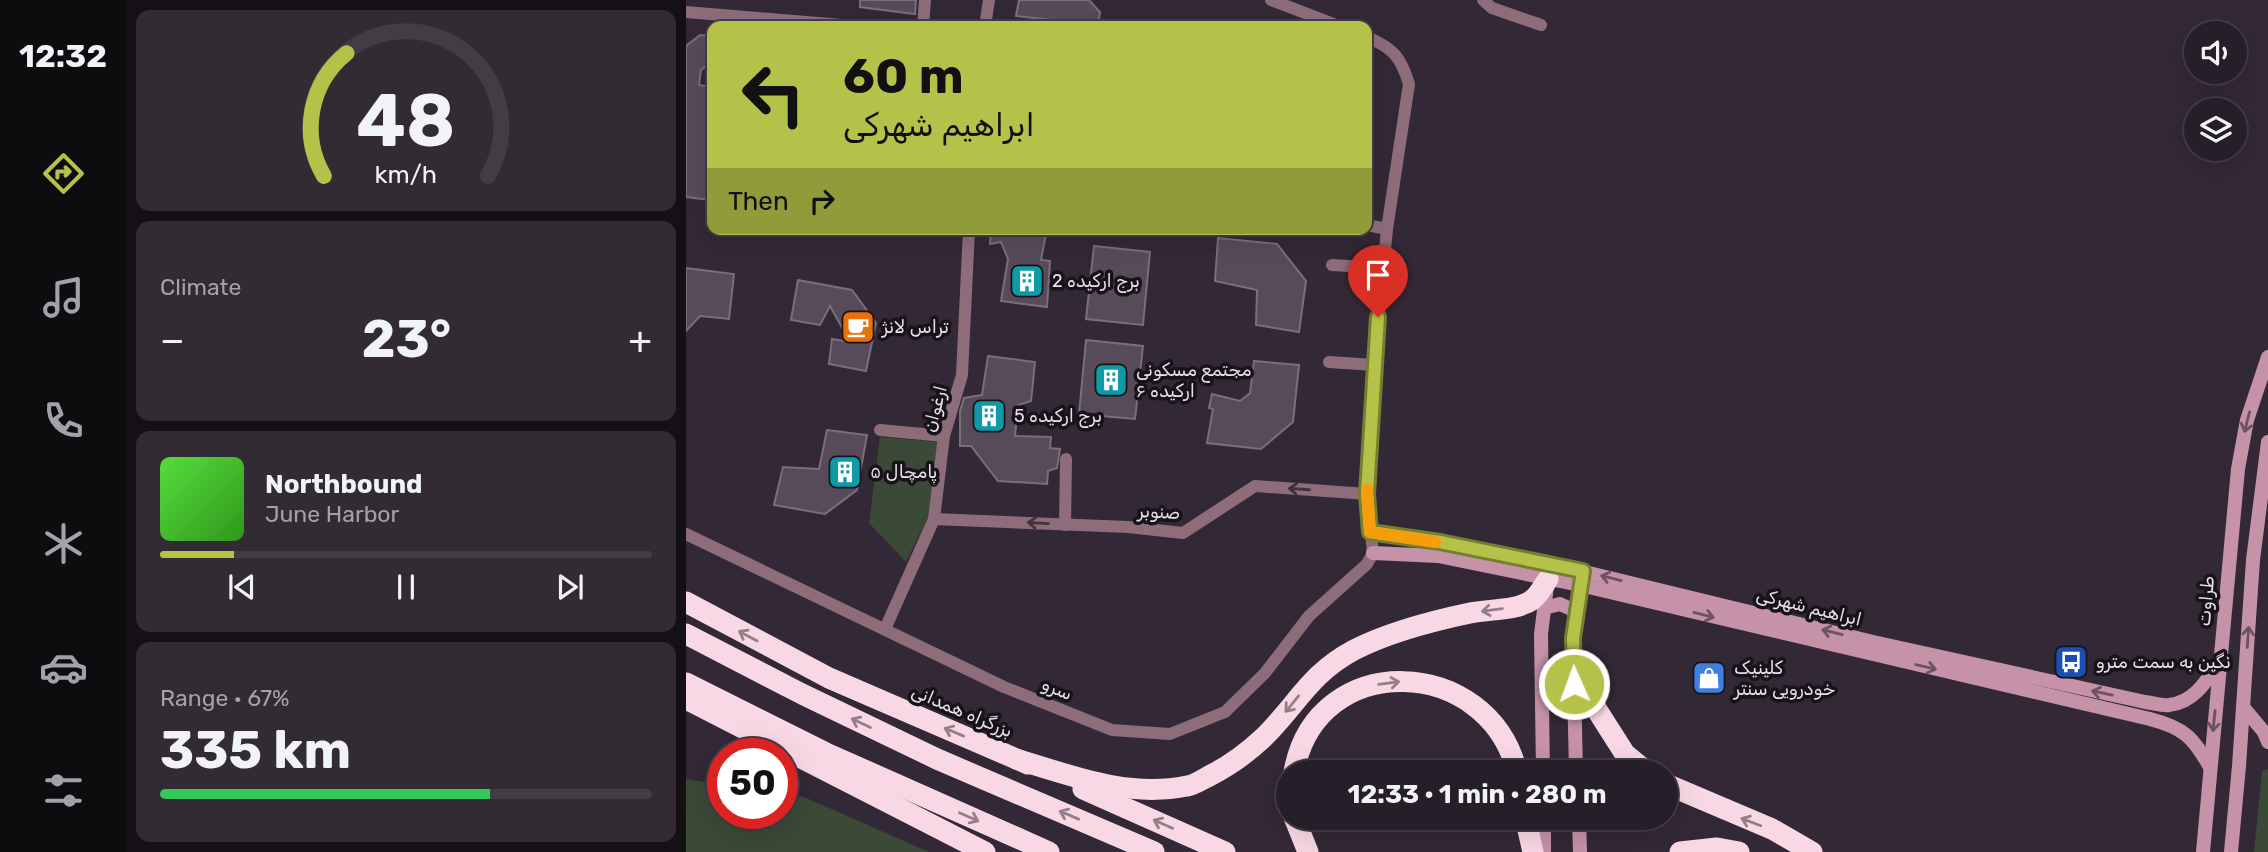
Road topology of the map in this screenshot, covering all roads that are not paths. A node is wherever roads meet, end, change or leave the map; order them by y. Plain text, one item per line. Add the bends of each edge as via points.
1 (925, 0) edge
2 (989, 0) edge
3 (1271, 0) edge
4 (1483, 0) edge
5 (686, 12) edge
6 (794, 21) edge
7 (923, 21) edge
8 (986, 21) edge
9 (1326, 21) edge
10 (1541, 25) dead end
11 (1372, 39) edge
12 (1372, 226) edge
13 (1387, 229) junction
14 (969, 235) edge
15 (1332, 265) dead end
16 (1383, 268) junction
17 (2268, 358) edge
18 (1329, 362) dead end
19 (1374, 365) junction
20 (880, 430) dead end
21 (944, 436) junction
22 (2268, 442) edge
23 (1066, 459) dead end
24 (1367, 494) junction
25 (934, 519) junction
26 (1065, 525) junction
27 (1370, 532) junction
28 (686, 534) edge
29 (2262, 542) edge
30 (1373, 553) junction
31 (2229, 557) junction
32 (2253, 560) junction
33 (1550, 571) junction
34 (1581, 578) junction
35 (686, 602) edge
36 (1544, 608) junction
37 (1576, 614) junction
38 (885, 629) junction
39 (686, 634) edge
40 (1574, 660) junction
41 (2220, 661) junction
42 (686, 683) edge
43 (686, 699) edge
44 (2243, 707) junction
45 (2268, 742) edge
46 (1016, 759) junction
47 (1296, 760) edge
48 (1513, 760) edge
49 (1543, 760) edge
50 (1576, 760) edge
51 (1632, 760) edge
52 (2210, 767) junction
53 (1678, 789) edge
54 (1299, 830) edge
55 (1528, 830) edge
56 (1544, 830) edge
57 (1579, 830) edge
58 (985, 852) edge
59 (1049, 852) edge
60 (1154, 852) edge
61 (1225, 852) edge
62 (1308, 852) edge
63 (1532, 852) edge
64 (1544, 852) edge
65 (1580, 852) edge
66 (1680, 852) edge
67 (1739, 852) edge
68 (1812, 852) edge
69 (2203, 852) edge
70 (2231, 852) edge

1 - 7 street
2 - 8 street
3 - 9 street
4 - 10 street via 1492,8
5 - 6 street
11 - 13 street via 1390,48 1404,65 1409,84
12 - 13 street
13 - 16 street
14 - 21 street, ارغوان via 962,375
15 - 16 street
16 - 19 street
17 -> 31 main road, طراوت via 2242,444
18 - 19 street
19 - 24 street
20 - 21 street
21 - 25 street, ارغوان
22 - 29 main road
23 - 26 street
24 -> 26 street, صنوبر via 1255,486 1184,533
24 - 27 street
26 -> 25 street, صنوبر
25 - 38 street, ارغوان
27 - 30 street
27 - 33 main road, ابراهیم شهرکی via 1440,542
28 - 38 street, سرو
29 - 32 main road
30 - 33 main road, ابراهیم شهرکی via 1438,556
30 - 38 street, سرو via 1367,564 1309,616 1265,673 1225,712 1171,734 1112,730 1004,687
31 - 32 main road
31 - 41 main road, طراوت
44 -> 32 main road
33 - 34 main road, ابراهیم شهرکی
33 - 36 main road
33 -> 46 highway via 1533,600 1411,629 1339,659 1315,677 1263,738 1218,772 1190,786 1140,790 1099,784
34 - 37 main road
41 -> 34 main road, ابراهیم شهرکی via 2188,699 2169,705 2145,702
34 -> 52 main road, ابراهیم شهرکی via 2158,721 2180,729 2196,743
46 -> 35 highway, بزرگراه همدانی via 829,678
36 - 37 main road via 1560,604
36 - 49 main road
37 - 40 main road
60 -> 39 highway via 925,753
40 - 50 main road
40 - 51 highway via 1597,710
41 -> 52 main road, طراوت
42 -> 59 highway via 826,753
43 - 58 highway
44 - 45 main road
44 - 70 main road
61 -> 46 highway, بزرگراه همدانی
47 -> 48 highway via 1306,733 1324,711 1357,690 1401,681 1440,687 1474,705 1498,730
52 - 69 main road, طراوت
68 -> 53 highway via 1772,829
54 - 62 highway
55 - 63 highway
56 - 64 main road
57 - 65 main road
66 - 67 highway via 1717,848

